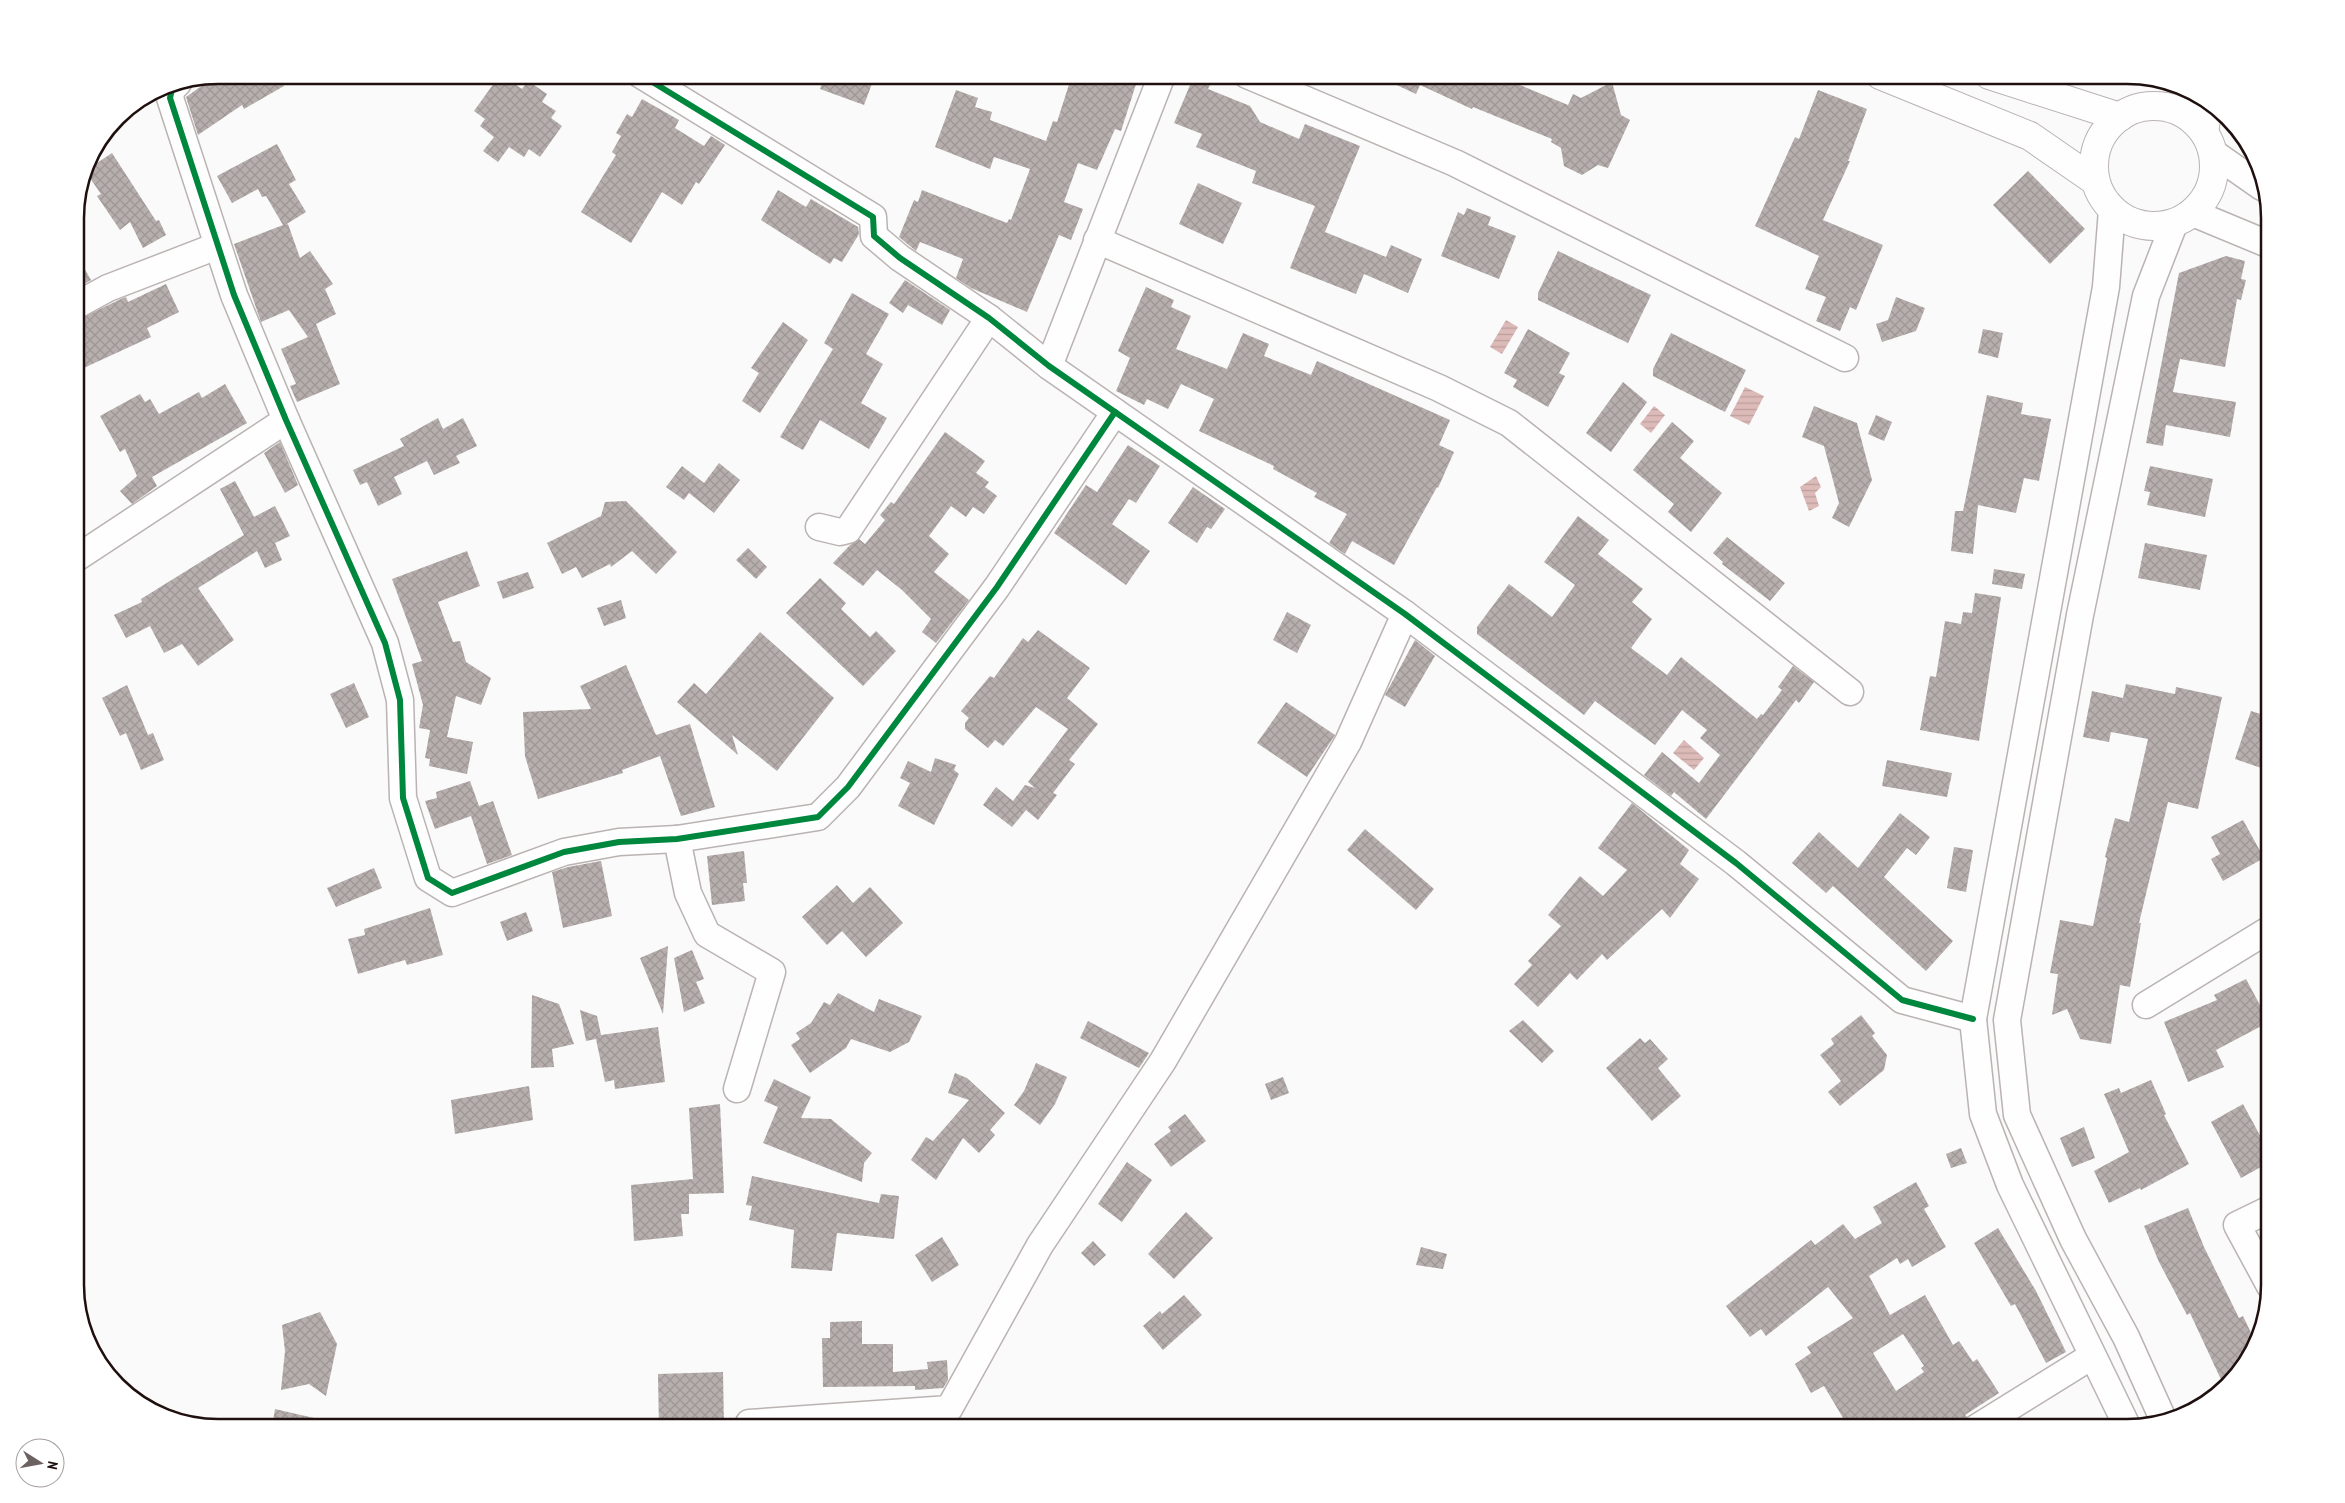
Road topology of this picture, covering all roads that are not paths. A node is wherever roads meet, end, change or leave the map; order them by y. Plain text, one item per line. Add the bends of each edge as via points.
1 (656, 84) edge
2 (1158, 84) edge
3 (1268, 84) edge
4 (1902, 84) edge
5 (2017, 84) edge
6 (2161, 88) edge
7 (171, 92) edge
8 (2146, 107) junction
9 (2209, 111) edge
10 (2120, 117) junction
11 (2208, 142) junction
12 (2095, 181) junction
13 (2256, 182) edge
14 (2112, 210) junction
15 (2183, 218) junction
16 (1097, 240) junction
17 (2261, 241) edge
18 (217, 246) junction
19 (84, 301) edge
20 (989, 318) junction
21 (1845, 358) dead end
22 (1049, 366) junction
23 (1115, 412) junction
24 (286, 420) junction
25 (819, 527) dead end
26 (84, 553) edge
27 (1405, 614) junction
28 (1850, 692) dead end
29 (677, 839) junction
30 (2261, 935) edge
31 (2146, 1005) dead end
32 (1973, 1019) junction
33 (737, 1090) dead end
34 (2261, 1213) edge
35 (2261, 1269) edge
36 (2092, 1356) junction
37 (2162, 1415) edge
38 (820, 1419) edge
39 (1990, 1419) edge
40 (2124, 1419) edge

1 - 20 street via 873,217 874,236 900,258
2 - 16 street
3 - 21 street via 1455,163
4 - 12 main road via 2030,136
5 - 10 main road
6 - 8 main road
7 - 18 street via 170,98
8 - 10 main road
8 - 11 main road via 2162,106 2178,111 2192,120
9 - 11 main road
10 - 12 main road via 2107,129 2098,145 2094,162
11 - 13 street
11 - 15 main road via 2214,168 2211,185 2204,200
12 - 14 main road
14 - 15 main road via 2141,226 2157,227
14 - 32 street via 2106,287
15 - 17 street
15 - 37 street via 2146,296 2080,615 2007,1020 2017,1115 2073,1239 2126,1337
16 - 22 street
16 - 28 street via 1438,388 1509,423
18 - 19 street via 108,288
18 - 24 street
20 - 22 street
20 - 25 street via 848,530 840,532
22 - 23 street
23 - 27 street
23 - 29 street via 997,587 848,787 818,817
24 - 26 street
24 - 29 street via 385,643 400,700 403,798 428,878 452,893 564,852 619,842
27 - 32 street via 1736,863 1902,1000
27 - 38 street via 1343,750 1163,1061 1040,1245 949,1410
29 - 33 street via 688,893 707,934 772,972
30 - 31 street
32 - 36 street via 1983,1114 2010,1185
34 - 35 street via 2237,1225
36 - 39 street
36 - 40 street

